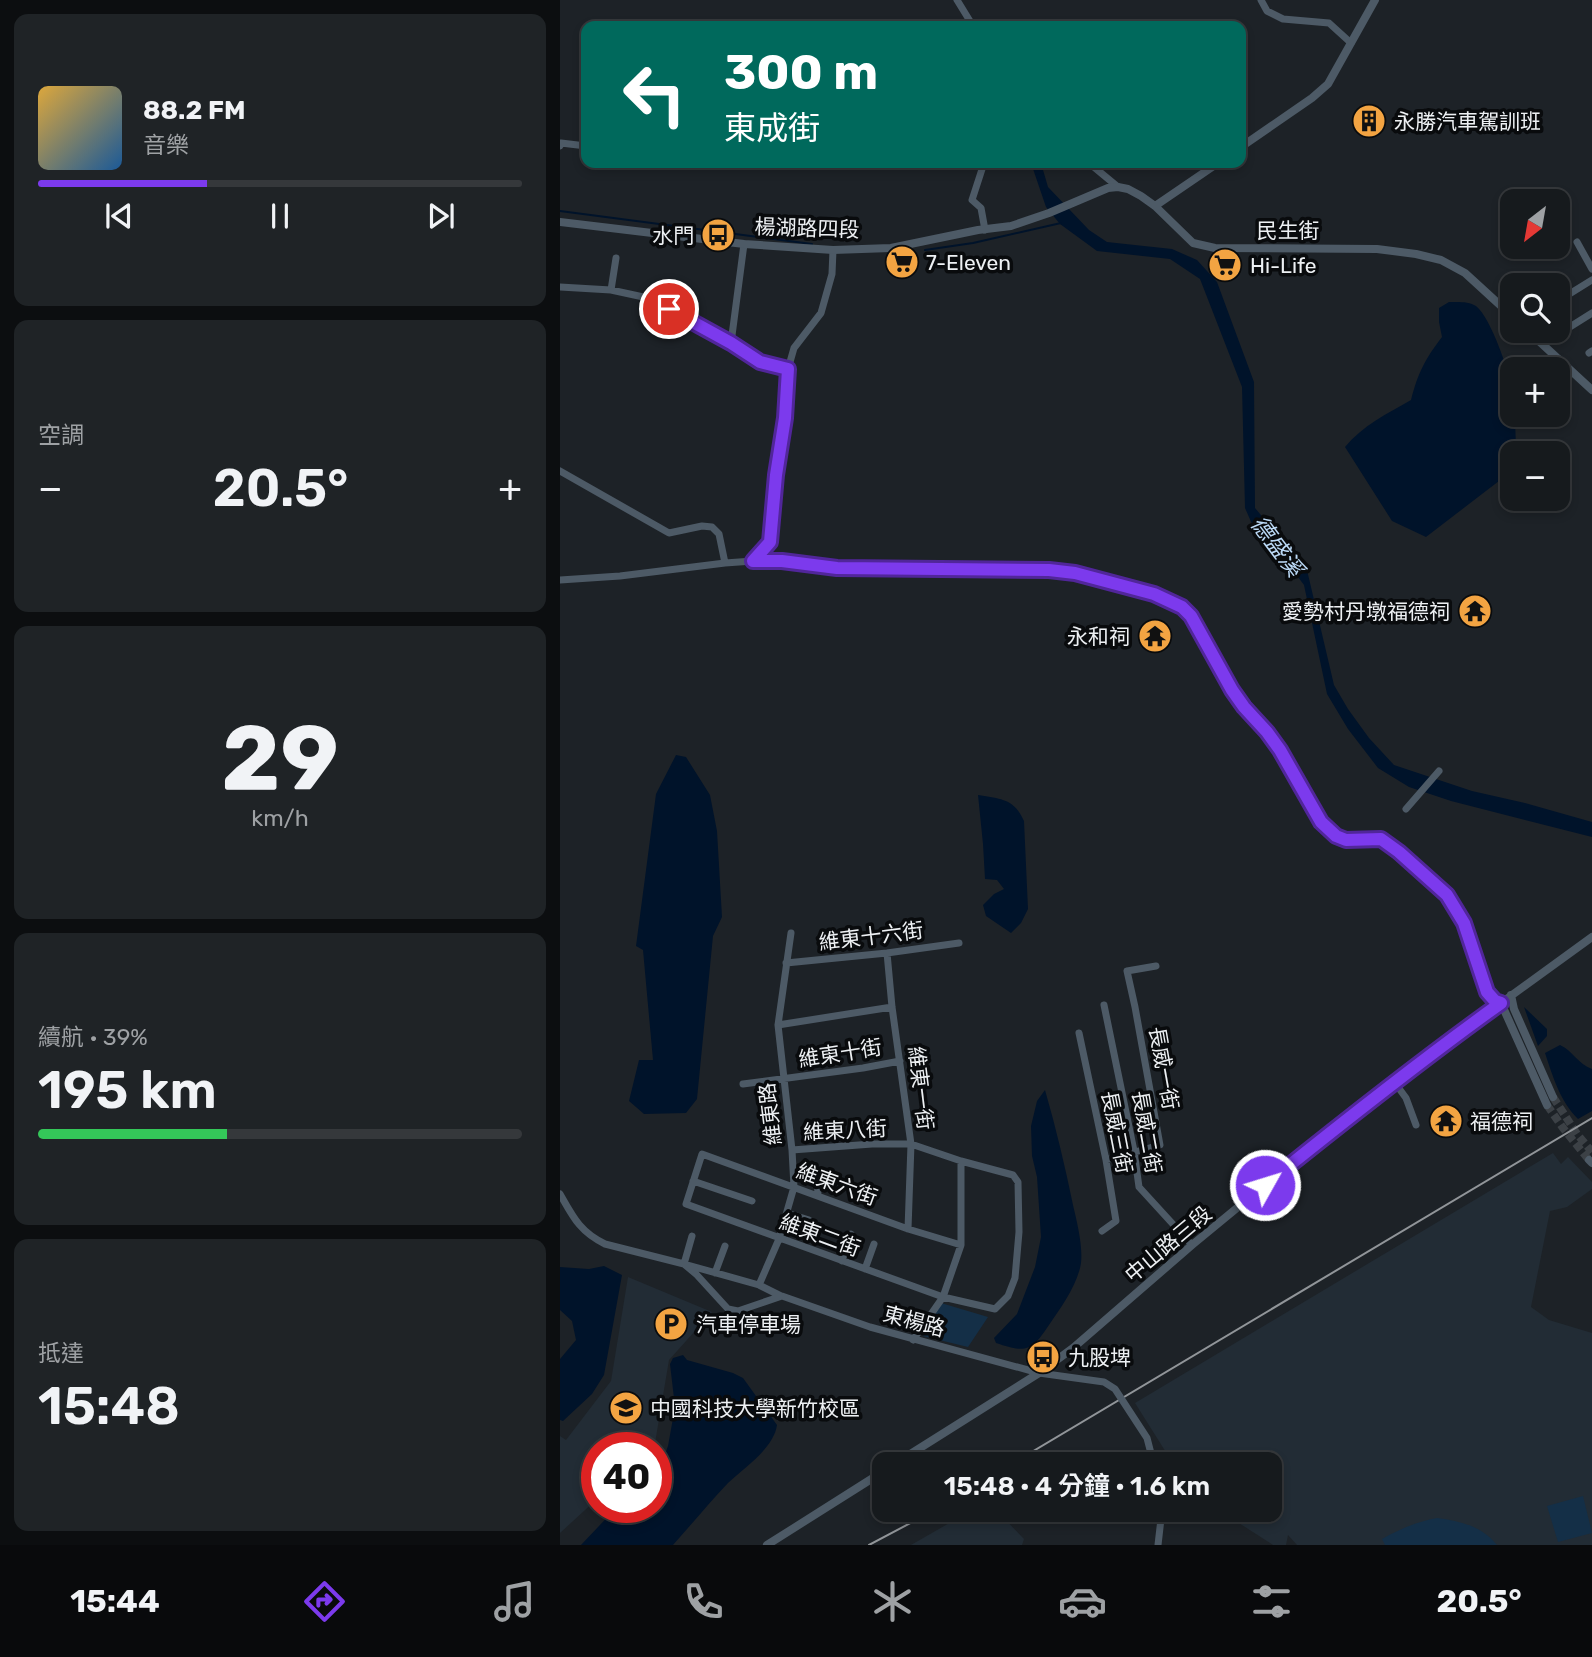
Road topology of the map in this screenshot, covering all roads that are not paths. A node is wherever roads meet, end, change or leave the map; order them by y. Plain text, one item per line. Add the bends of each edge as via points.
1 (957, 0) edge
2 (1261, 0) edge
3 (1375, 0) edge
4 (970, 21) edge
5 (1351, 43) junction
6 (1246, 144) edge
7 (581, 145) edge
8 (560, 146) edge
9 (982, 168) edge
10 (1095, 168) edge
11 (1210, 168) edge
12 (1118, 187) junction
13 (1155, 206) junction
14 (560, 222) edge
15 (985, 230) junction
16 (1577, 242) dead end
17 (744, 244) junction
18 (834, 250) junction
19 (617, 258) dead end
20 (1592, 269) edge
21 (1592, 280) edge
22 (560, 286) edge
23 (611, 290) junction
24 (1570, 293) edge
25 (1500, 305) edge
26 (1592, 313) edge
27 (1570, 327) edge
28 (731, 343) junction
29 (1541, 343) edge
30 (788, 369) junction
31 (1592, 390) edge
32 (560, 471) edge
33 (753, 561) junction
34 (725, 563) junction
35 (560, 580) edge
36 (1437, 773) dead end
37 (1406, 809) dead end
38 (791, 933) dead end
39 (1592, 937) edge
40 (959, 943) dead end
41 (887, 953) junction
42 (786, 963) junction
43 (1156, 966) dead end
44 (1511, 995) junction
45 (1501, 1003) junction
46 (1104, 1005) dead end
47 (892, 1007) junction
48 (778, 1025) junction
49 (1079, 1033) dead end
50 (900, 1061) junction
51 (783, 1079) junction
52 (1395, 1083) junction
53 (743, 1084) dead end
54 (1416, 1125) dead end
55 (911, 1144) junction
56 (792, 1150) junction
57 (1134, 1151) junction
58 (702, 1154) joint
59 (1106, 1160) junction
60 (961, 1161) junction
61 (817, 1174) dead end
62 (693, 1181) junction
63 (794, 1187) junction
64 (560, 1194) edge
65 (818, 1195) junction
66 (752, 1201) dead end
67 (787, 1213) junction
68 (809, 1220) dead end
69 (908, 1228) junction
70 (1102, 1231) dead end
71 (851, 1234) dead end
72 (692, 1236) dead end
73 (779, 1239) junction
74 (874, 1244) dead end
75 (961, 1245) junction
76 (1192, 1245) junction
77 (725, 1246) dead end
78 (842, 1261) junction
79 (684, 1264) junction
80 (865, 1269) junction
81 (715, 1273) junction
82 (759, 1285) junction
83 (782, 1296) junction
84 (943, 1297) junction
85 (995, 1309) joint
86 (913, 1340) junction
87 (1039, 1373) junction
88 (914, 1452) edge
89 (1151, 1452) edge
90 (872, 1479) edge
91 (1161, 1522) edge
92 (767, 1545) edge
93 (1158, 1545) edge

1 - 4 street
2 - 5 street via 1267,11 1283,19 1329,23
3 - 5 street
5 - 6 street via 1328,84
7 - 8 street
9 - 15 street via 972,200 981,208
10 - 12 street
11 - 13 street
12 - 13 street, 民生街
12 - 15 street, 楊湖路四段 via 1011,226
13 - 25 street, 民生街 via 1193,243 1215,248 1377,249 1441,260 1465,273
14 - 17 street, 楊湖路四段
15 - 18 street, 楊湖路四段 via 891,248
16 - 20 street
17 - 18 street, 楊湖路四段
17 - 28 street
18 - 30 street via 821,313 794,348
19 - 23 street
21 - 24 street
22 - 23 street
23 - 28 street via 648,298
26 - 27 street
28 - 30 street via 760,362
29 - 31 street
30 - 33 street via 770,542
32 - 34 street via 669,533 712,527 719,534
33 - 34 street
33 - 45 street via 837,568 1049,570 1154,594 1182,607 1232,690 1280,750 1321,822 1346,840 1381,839 1447,895 1464,923 1487,992
34 - 35 street
36 - 37 street
38 - 42 street, 維東路
39 - 44 street, 中山路三段
40 - 41 street, 維東十六街
41 - 42 street, 維東十六街
41 - 47 street, 維東一街
42 - 48 street, 維東路
43 - 57 street, 長威一街 via 1127,971 1160,1145
44 - 45 street, 中山路三段
44 - 45 street via 1550,1101
45 - 52 street, 中山路三段
46 - 57 street, 長威二街
47 - 48 street
47 - 50 street, 維東一街
48 - 51 street, 維東路
49 - 59 street, 長威三街
50 - 51 street, 維東十街
50 - 55 street, 維東一街
51 - 53 street, 維東十街
51 - 56 street, 維東路
52 - 54 street
52 - 76 street, 中山路三段
55 - 56 street, 維東八街
55 - 60 street, 維東八街
55 - 69 street, 維東一街
56 - 63 street, 維東路
57 - 59 street, 長威一街
57 - 76 street, 長威二街 via 1139,1187
58 - 62 street, 維東二街
58 - 63 street, 維東六街
59 - 70 street, 長威三街 via 1116,1221
60 - 75 street
60 - 85 street, 維東八街 via 1013,1175 1018,1182 1015,1278 1008,1296
61 - 65 street
62 - 66 street
62 - 73 street, 維東二街 via 686,1204
63 - 65 street, 維東六街
63 - 67 street, 維東路
64 - 79 street, 東楊路 via 578,1226 594,1239
65 - 69 street, 維東六街
67 - 68 street
67 - 73 street, 維東路
69 - 75 street, 維東六街
71 - 78 street
72 - 79 street
73 - 78 street, 維東二街
73 - 82 street, 維東路
74 - 80 street
75 - 84 street
76 - 87 street, 中山路三段
77 - 81 street
78 - 80 street, 維東二街
79 - 81 street, 東楊路
79 - 83 street, 東楊路 via 728,1309 738,1311
80 - 84 street, 維東二街
81 - 82 street, 東楊路
82 - 83 street, 東楊路
83 - 86 street, 東楊路
84 - 85 street, 維東二街
84 - 86 street
86 - 87 street, 東楊路
87 - 88 street, 中山路三段
87 - 89 street, 東楊路, bridge via 1104,1382 1115,1389 1147,1438
90 - 92 street
91 - 93 street

